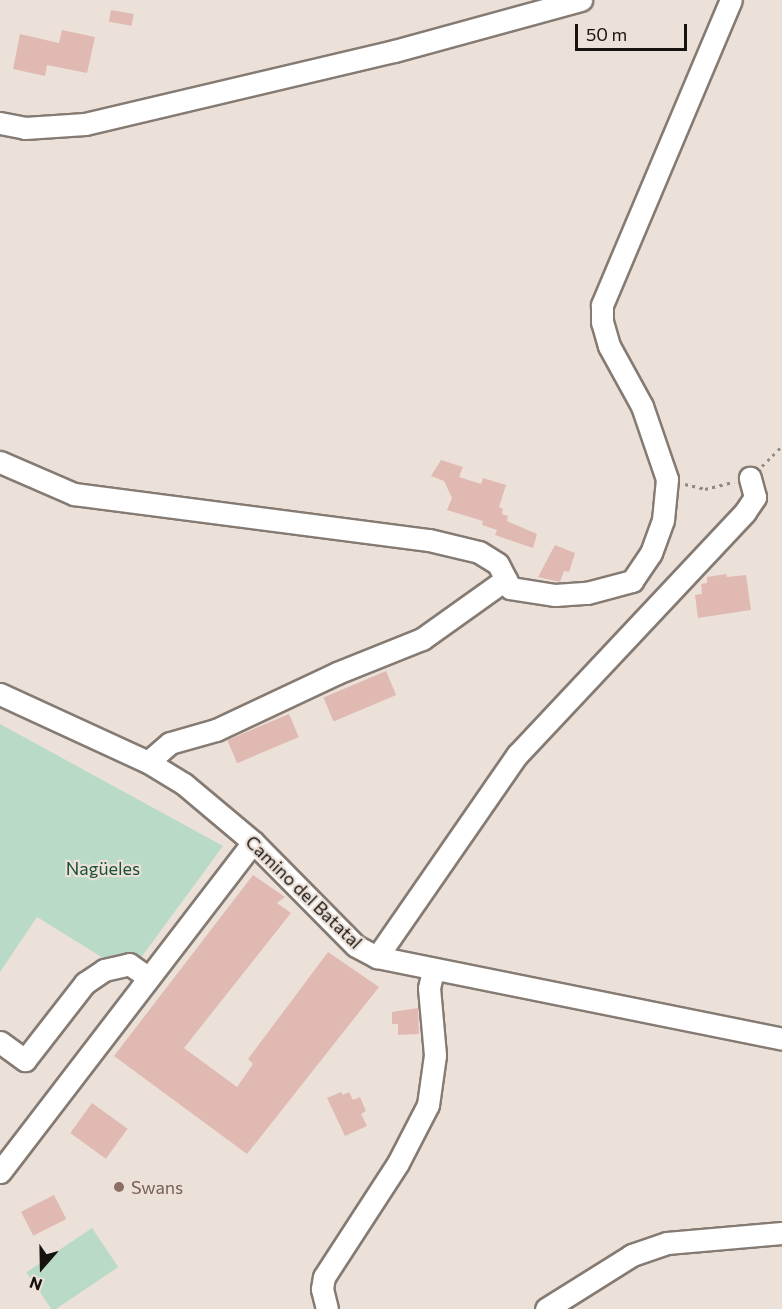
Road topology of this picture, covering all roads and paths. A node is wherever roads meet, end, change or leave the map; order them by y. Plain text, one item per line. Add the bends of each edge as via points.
1 (581, 0) edge
2 (731, 0) edge
3 (0, 123) edge
4 (782, 446) edge
5 (0, 462) edge
6 (750, 478) junction
7 (667, 479) junction
8 (506, 579) junction
9 (0, 694) edge
10 (148, 762) junction
11 (253, 842) junction
12 (377, 957) junction
13 (433, 970) junction
14 (149, 978) junction
15 (782, 1039) edge
16 (0, 1042) edge
17 (0, 1172) edge
18 (782, 1233) edge
19 (327, 1309) edge
20 (546, 1309) edge

1 - 3 street via 394,51 85,124 25,128
2 - 7 street via 602,305 609,346 642,406
4 - 6 path
5 - 8 street via 74,494 429,540 479,552 498,564
6 - 7 path via 705,489
6 - 12 street via 755,497 745,512 517,755
7 - 8 street via 663,520 651,553 632,581 586,593 555,595 510,588
8 - 10 street via 422,639 337,673 216,730 170,743
9 - 10 street, Camino del Batatal
10 - 11 street, Camino del Batatal via 184,784
11 - 12 street, Camino del Batatal via 356,946
11 - 14 street
12 - 13 street, Camino del Batatal
13 - 15 street, Camino del Batatal
13 - 19 street via 429,988 435,1055 428,1105 398,1163 324,1277 322,1289
14 - 16 street via 129,964 104,970 85,983 25,1059
14 - 17 street
18 - 20 street via 667,1243 632,1255

